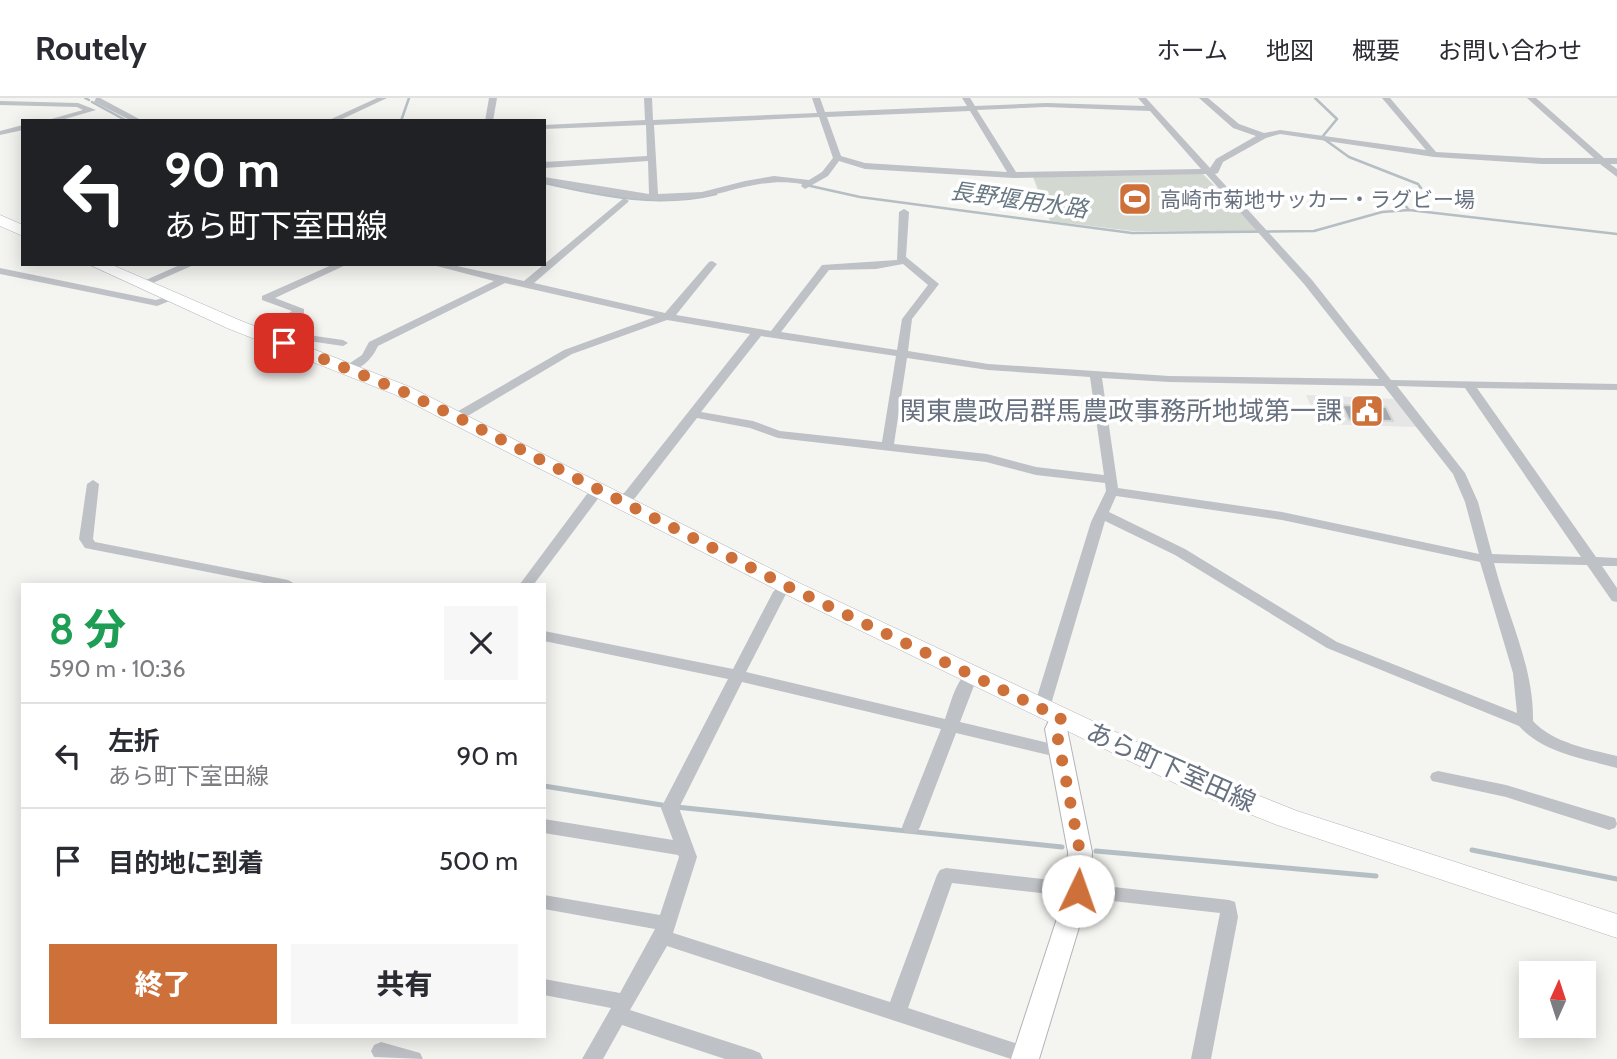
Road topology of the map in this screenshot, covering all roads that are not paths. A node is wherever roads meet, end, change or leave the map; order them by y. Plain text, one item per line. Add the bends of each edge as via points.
1 (383, 98) edge
2 (493, 98) edge
3 (648, 98) edge
4 (816, 98) edge
5 (966, 98) edge
6 (1142, 98) edge
7 (1203, 98) edge
8 (1386, 98) edge
9 (1531, 98) edge
10 (100, 99) edge
11 (0, 103) edge
12 (78, 104) junction
13 (972, 109) junction
14 (1152, 109) junction
15 (823, 115) junction
16 (56, 119) edge
17 (135, 119) edge
18 (336, 119) edge
19 (489, 119) edge
20 (650, 123) junction
21 (546, 127) edge
22 (21, 128) edge
23 (0, 133) edge
24 (1263, 136) junction
25 (1434, 154) junction
26 (652, 158) junction
27 (837, 158) junction
28 (1601, 161) junction
29 (1617, 161) edge
30 (546, 165) edge
31 (1207, 171) junction
32 (1617, 174) edge
33 (1013, 175) junction
34 (546, 180) edge
35 (653, 197) junction
36 (624, 201) dead end
37 (904, 212) dead end
38 (0, 220) edge
39 (21, 230) edge
40 (904, 261) junction
41 (712, 264) dead end
42 (101, 266) edge
43 (186, 266) edge
44 (339, 266) edge
45 (443, 266) edge
46 (0, 271) edge
47 (503, 280) junction
48 (142, 284) junction
49 (526, 285) junction
50 (172, 298) junction
51 (667, 317) junction
52 (757, 333) junction
53 (258, 334) junction
54 (773, 335) junction
55 (284, 343) junction
56 (343, 343) dead end
57 (901, 356) junction
58 (348, 369) junction
59 (1096, 376) junction
60 (1388, 383) junction
61 (1469, 385) junction
62 (1617, 387) edge
63 (694, 414) junction
64 (457, 417) junction
65 (888, 446) junction
66 (93, 485) dead end
67 (1111, 486) junction
68 (610, 496) junction
69 (1102, 514) junction
70 (1486, 559) junction
71 (1591, 561) junction
72 (1617, 562) edge
73 (283, 583) edge
74 (528, 583) edge
75 (787, 586) junction
76 (1617, 598) edge
77 (546, 636) edge
78 (736, 675) junction
79 (974, 675) junction
80 (1040, 707) junction
81 (1061, 718) junction
82 (1525, 722) junction
83 (950, 727) junction
84 (1060, 752) junction
85 (1617, 762) edge
86 (1438, 777) dead end
87 (1609, 823) dead end
88 (546, 826) edge
89 (911, 827) dead end
90 (685, 849) junction
91 (1078, 891) junction
92 (546, 902) edge
93 (1617, 926) edge
94 (664, 930) junction
95 (546, 988) edge
96 (621, 1008) junction
97 (897, 1012) junction
98 (382, 1051) dead end
99 (1026, 1057) edge
100 (413, 1059) edge
101 (593, 1059) edge
102 (753, 1059) edge
103 (1201, 1059) edge

1 - 18 street
2 - 19 street
3 - 20 street
4 - 15 street
5 - 13 street
6 - 14 street
7 - 24 street via 1236,126
8 - 25 street
9 - 28 street
10 - 12 street
10 - 17 street
11 - 12 street
12 - 16 street via 92,110
13 - 14 street via 1046,105
13 - 15 street
13 - 33 street
14 - 31 street
15 - 20 street
15 - 27 street
20 - 21 street
20 - 26 street
22 - 23 street
24 - 25 street via 1287,132
24 - 31 street via 1219,161 1215,171
25 - 28 street
26 - 30 street
26 - 35 street
27 - 33 street via 865,166
27 - 35 street via 825,174 807,185 767,177 698,195
28 - 29 street
28 - 32 street
31 - 33 street
31 - 60 street via 1266,233
34 - 35 street
36 - 49 street
37 - 40 street via 900,256
38 - 39 main road
40 - 54 street via 889,266 826,267
40 - 57 street via 934,284 907,318
41 - 51 street
42 - 48 main road, あら町下室田線
43 - 48 street
44 - 53 street via 267,298 300,311
45 - 47 street
46 - 50 street via 156,303
47 - 49 street
47 - 58 street via 373,344 367,356
48 - 50 main road, あら町下室田線
49 - 51 street
50 - 53 main road, あら町下室田線
51 - 52 street
51 - 64 street via 568,352
52 - 54 street
52 - 63 street
53 - 55 main road, あら町下室田線
54 - 57 street
55 - 56 street via 300,337
55 - 58 main road, あら町下室田線
57 - 59 street
57 - 65 street
58 - 64 main road, あら町下室田線
59 - 60 street
59 - 67 street
60 - 61 street
60 - 70 street via 1464,482
61 - 62 street
61 - 71 street
63 - 65 street via 778,434
63 - 68 street via 630,495
64 - 68 main road, あら町下室田線
65 - 67 street via 987,458
66 - 73 street via 86,539 90,545
67 - 69 street
67 - 70 street
68 - 74 street via 592,497
68 - 75 main road, あら町下室田線
69 - 80 street
69 - 82 street via 1180,552 1332,646
70 - 71 street
70 - 82 street via 1520,661
71 - 72 street
71 - 76 street
75 - 78 street
75 - 79 main road, あら町下室田線
77 - 78 street
78 - 83 street
78 - 90 street via 671,803
79 - 80 main road, あら町下室田線
79 - 83 street
80 - 81 main road, あら町下室田線
81 - 84 street via 1056,729
81 - 93 main road, あら町下室田線 via 1287,818
82 - 85 street via 1552,741
83 - 84 street
83 - 89 street
84 - 91 street via 1080,852
86 - 87 street via 1506,791
88 - 90 street
90 - 94 street via 688,857
91 - 97 street via 946,875
91 - 99 street
91 - 103 street via 1229,907
92 - 94 street
94 - 96 street
94 - 97 street
95 - 96 street
96 - 101 street
96 - 102 street
97 - 99 street
98 - 100 street

